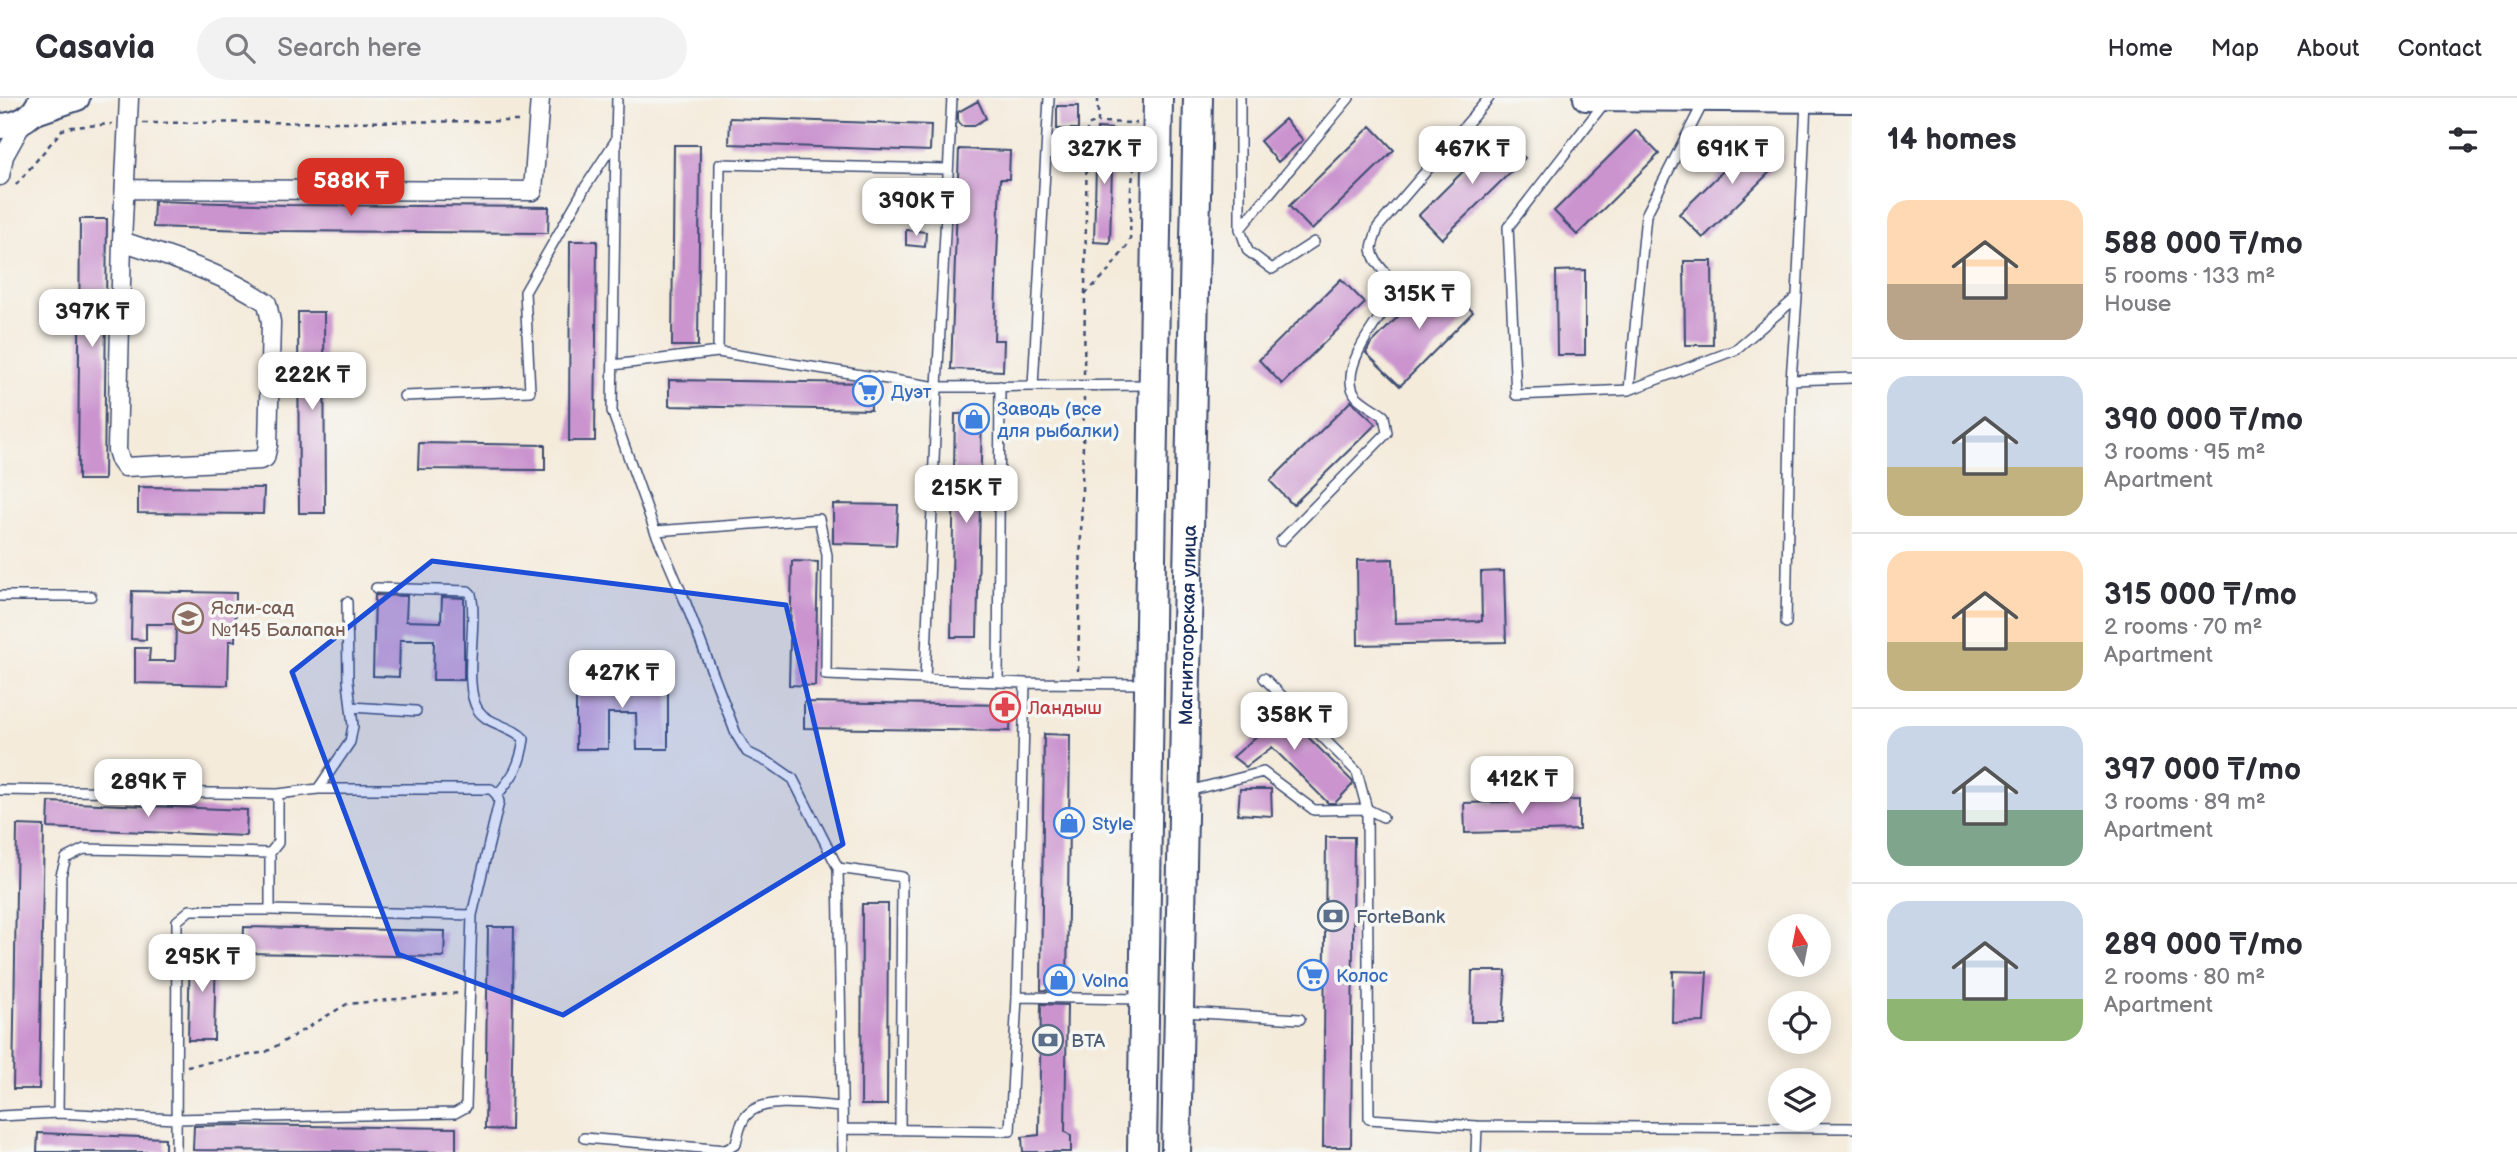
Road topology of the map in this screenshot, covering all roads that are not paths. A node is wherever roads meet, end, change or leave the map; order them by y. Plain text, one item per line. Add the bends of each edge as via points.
1 (77, 98) edge
2 (129, 98) edge
3 (540, 98) edge
4 (617, 98) edge
5 (952, 98) edge
6 (1049, 98) edge
7 (1157, 98) edge
8 (1198, 98) edge
9 (1240, 98) edge
10 (1349, 98) edge
11 (1489, 98) edge
12 (1587, 98) edge
13 (1595, 98) edge
14 (1608, 98) edge
15 (1705, 99) edge
16 (1806, 100) edge
17 (1852, 100) edge
18 (25, 114) edge
19 (616, 140) junction
20 (948, 169) junction
21 (8, 180) edge
22 (125, 189) junction
23 (1240, 229) junction
24 (122, 241) junction
25 (1314, 242) dead end
26 (1797, 297) junction
27 (718, 352) junction
28 (613, 365) junction
29 (1852, 378) edge
30 (1791, 380) junction
31 (1154, 385) junction
32 (1000, 386) junction
33 (1033, 386) junction
34 (937, 387) junction
35 (1629, 390) junction
36 (404, 396) dead end
37 (655, 531) junction
38 (1281, 541) dead end
39 (376, 588) dead end
40 (0, 596) edge
41 (91, 596) dead end
42 (347, 602) dead end
43 (1786, 622) dead end
44 (1264, 678) dead end
45 (925, 680) junction
46 (998, 681) junction
47 (1025, 683) junction
48 (1150, 684) junction
49 (351, 707) junction
50 (416, 711) dead end
51 (318, 789) junction
52 (0, 790) edge
53 (1183, 792) junction
54 (278, 794) junction
55 (497, 794) junction
56 (1367, 809) junction
57 (1382, 817) dead end
58 (270, 853) junction
59 (838, 868) junction
60 (270, 910) junction
61 (472, 915) junction
62 (1017, 996) junction
63 (1146, 999) junction
64 (1179, 1012) junction
65 (1300, 1019) dead end
66 (842, 1107) junction
67 (58, 1113) junction
68 (0, 1116) edge
69 (175, 1119) junction
70 (1477, 1126) junction
71 (1852, 1128) edge
72 (843, 1129) junction
73 (900, 1130) junction
74 (584, 1138) dead end
75 (176, 1152) edge
76 (843, 1152) edge
77 (1142, 1152) edge
78 (1176, 1152) edge
79 (1476, 1152) edge

1 - 18 street
2 - 22 street
3 - 22 street via 533,191
4 - 19 lane
5 - 20 lane
6 - 33 lane
7 - 31 main road, Магнитогорская улица
8 - 53 main road, Магнитогорская улица
9 - 23 lane
10 - 23 lane
11 - 38 lane via 1378,227 1373,249 1382,271 1394,281 1396,294 1360,346 1352,385 1356,396 1384,416 1388,433
12 - 13 street
13 - 14 street
14 - 15 street
14 - 35 lane via 1508,227 1516,394
15 - 16 street
15 - 35 lane via 1646,215
16 - 17 street
16 - 26 lane
18 - 21 street via 4,156
19 - 28 lane
19 - 36 lane via 525,292 530,391
20 - 27 lane via 720,164
20 - 34 lane
22 - 24 street
23 - 25 lane via 1248,251 1272,269
24 - 24 street via 117,450 122,464 265,458 271,335 267,303 207,271
26 - 30 lane
26 - 35 lane via 1735,350
27 - 28 lane
27 - 34 lane
28 - 37 lane via 612,411
29 - 30 lane
30 - 43 lane
31 - 33 lane
31 - 48 main road, Магнитогорская улица
32 - 33 lane
32 - 34 lane
32 - 46 lane
34 - 45 lane
37 - 45 lane via 819,519 827,555 826,675
37 - 59 lane via 736,733 747,752 793,779
39 - 55 lane via 471,594 472,693 478,711 524,739 514,775
40 - 41 lane
42 - 49 lane
44 - 56 lane via 1357,772
45 - 46 lane
46 - 47 lane
47 - 48 lane
47 - 62 lane
48 - 63 main road, Магнитогорская улица
49 - 50 lane
49 - 51 lane via 349,742
51 - 54 lane
51 - 55 lane via 491,789
52 - 54 lane
53 - 56 lane via 1263,772 1314,810
53 - 64 main road, Магнитогорская улица
54 - 58 lane via 278,843
55 - 61 lane via 499,802
56 - 57 lane
56 - 70 lane via 1369,1119
58 - 60 lane
58 - 67 lane via 84,849 66,858 61,875
59 - 66 lane
59 - 73 lane via 902,877
60 - 61 lane
60 - 69 lane via 190,911 177,921
61 - 69 lane via 466,1107 455,1113
62 - 63 lane
62 - 73 lane via 1010,1131
63 - 77 main road, Магнитогорская улица
64 - 65 lane
64 - 78 main road, Магнитогорская улица
66 - 72 lane
66 - 74 lane via 767,1103 748,1113 736,1144 726,1150
67 - 68 lane
67 - 69 lane
69 - 75 lane
70 - 71 lane
70 - 79 lane
72 - 73 lane
72 - 76 lane

